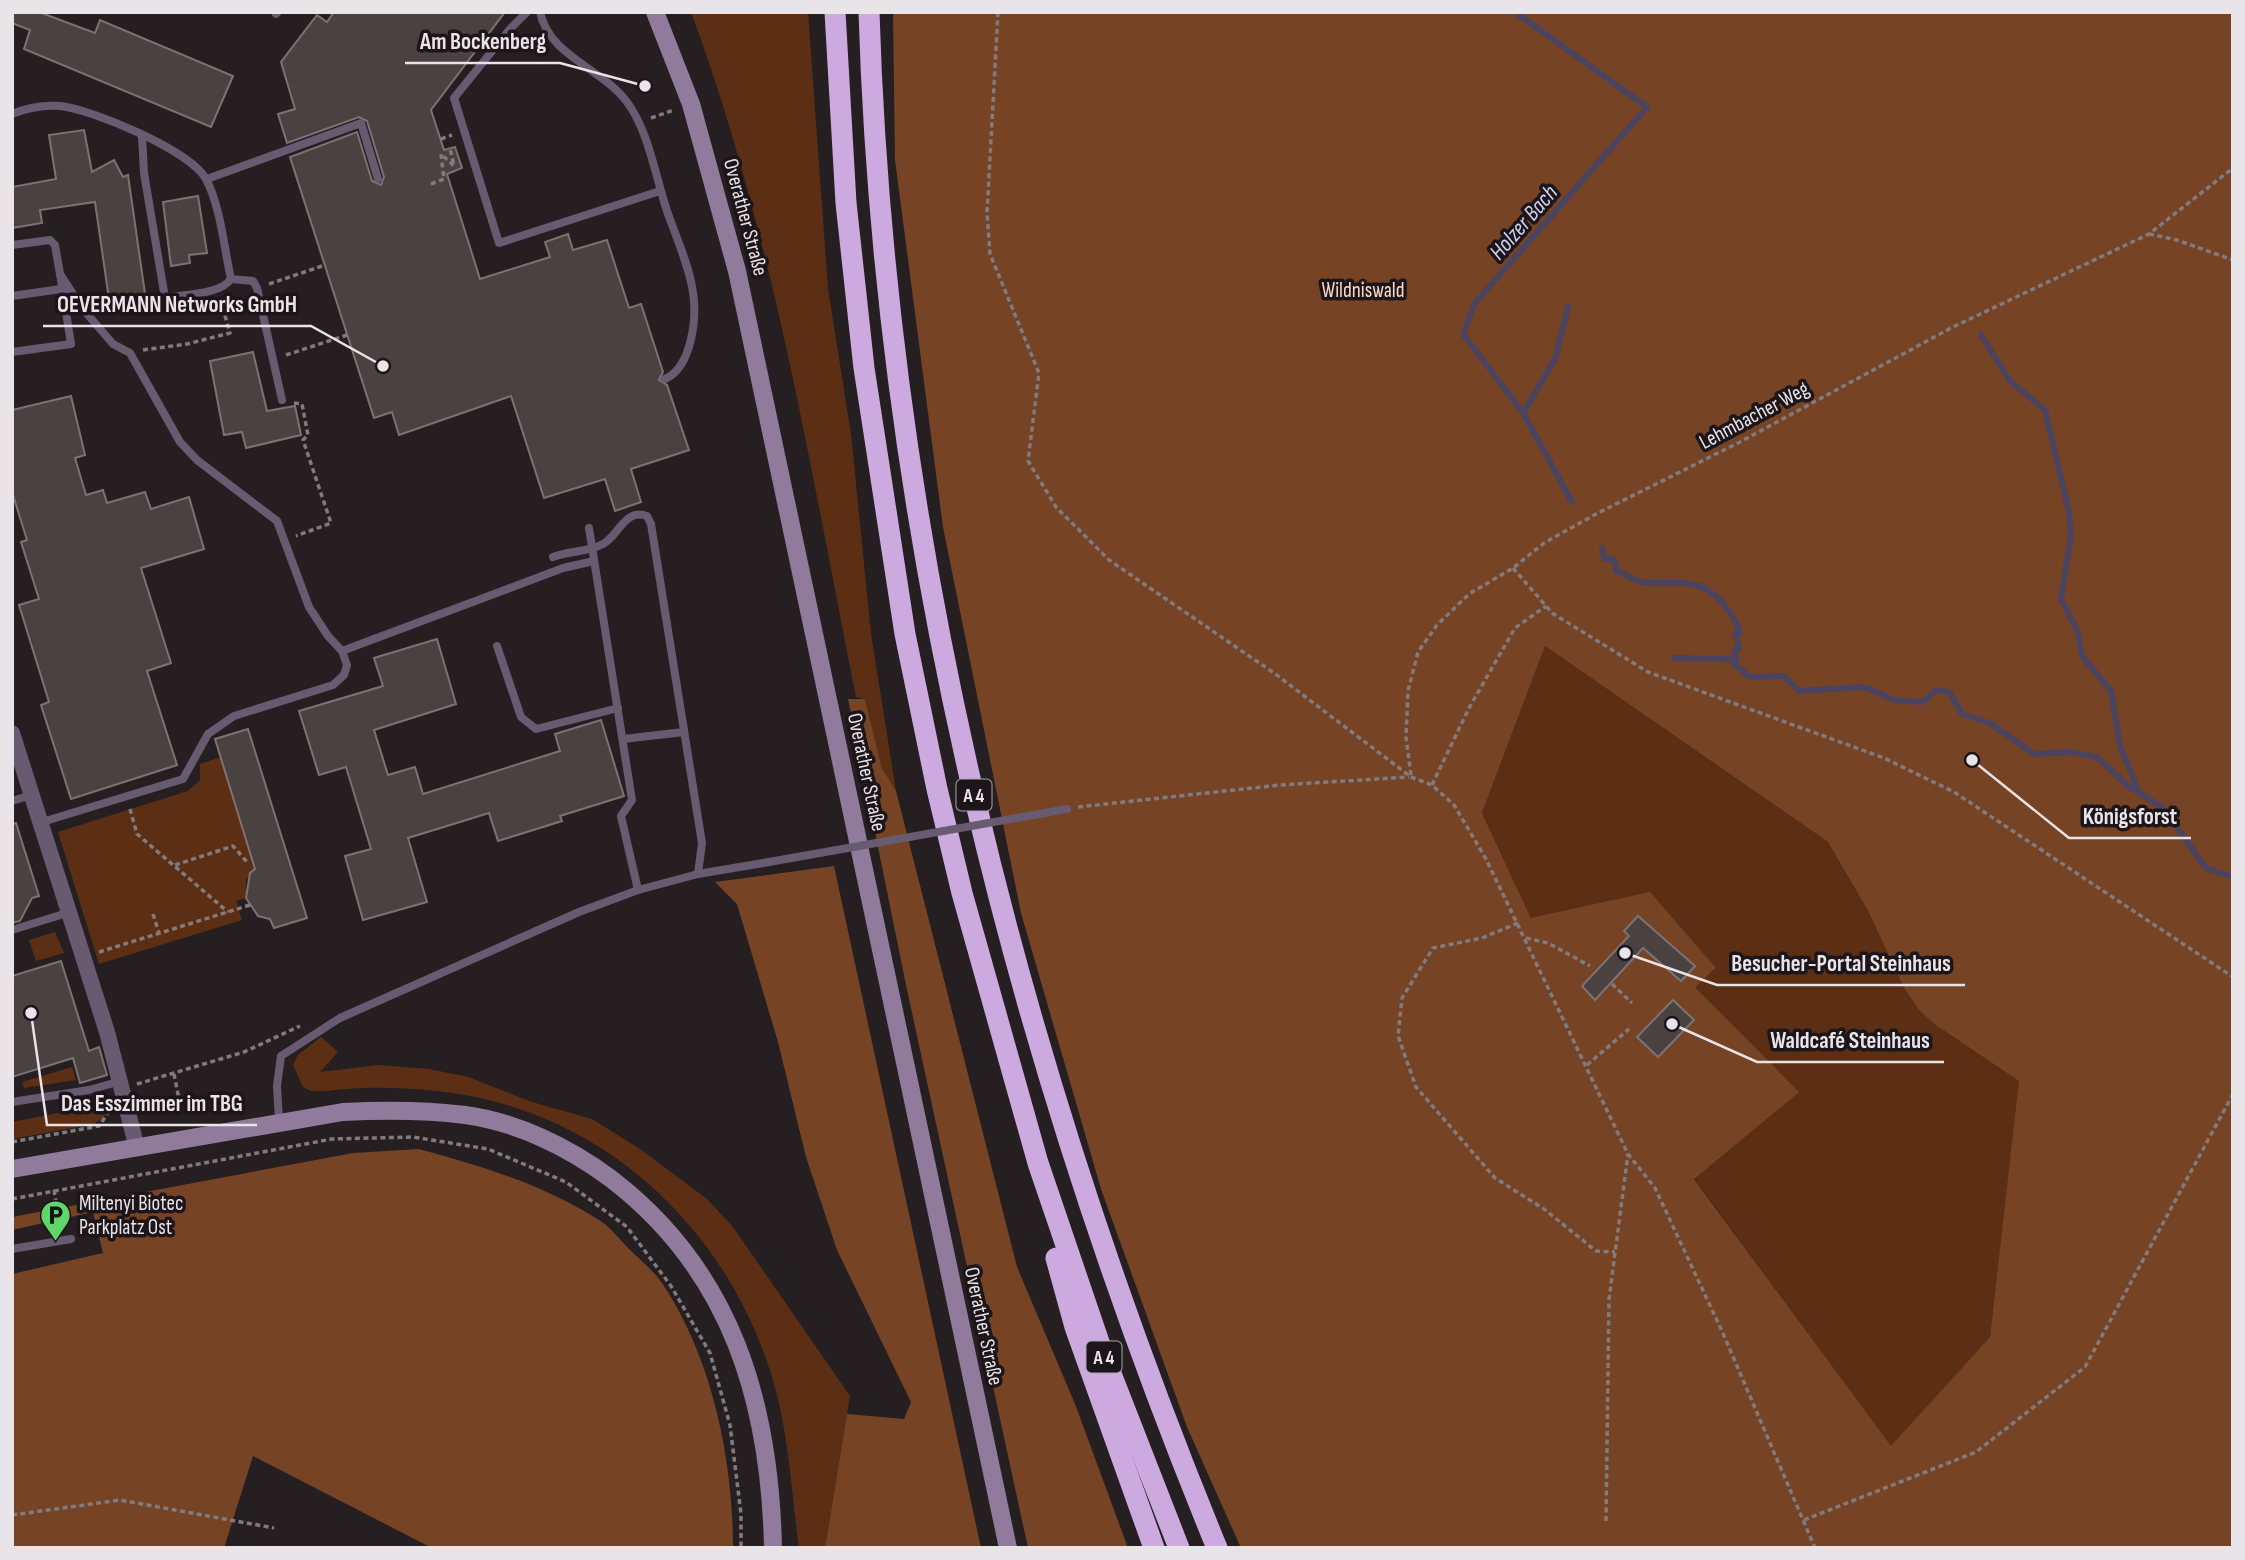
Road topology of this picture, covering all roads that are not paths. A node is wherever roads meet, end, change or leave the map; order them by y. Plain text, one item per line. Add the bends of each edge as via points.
1 (527, 12) edge
2 (540, 12) edge
3 (655, 12) edge
4 (835, 12) edge
5 (869, 12) edge
6 (12, 114) edge
7 (142, 136) junction
8 (378, 179) dead end
9 (207, 180) junction
10 (660, 191) junction
11 (12, 245) edge
12 (60, 274) junction
13 (231, 279) junction
14 (61, 289) junction
15 (12, 296) edge
16 (12, 352) edge
17 (665, 379) dead end
18 (282, 400) road end
19 (589, 528) dead end
20 (592, 547) junction
21 (553, 557) dead end
22 (594, 561) junction
23 (497, 646) dead end
24 (342, 651) junction
25 (618, 708) junction
26 (684, 732) junction
27 (12, 733) edge
28 (623, 739) junction
29 (31, 795) junction
30 (12, 801) edge
31 (1067, 809) road end
32 (39, 823) junction
33 (698, 874) junction
34 (638, 890) junction
35 (67, 913) junction
36 (12, 930) edge
37 (122, 1085) junction
38 (12, 1102) edge
39 (279, 1121) junction
40 (137, 1148) junction
41 (1038, 1163) junction
42 (12, 1169) edge
43 (66, 1240) road end
44 (12, 1249) edge
45 (773, 1548) edge
46 (1008, 1548) edge
47 (1154, 1548) edge
48 (1179, 1548) edge
49 (1217, 1548) edge

1 - 10 lane via 454,98 499,243
2 - 10 lane via 546,31 558,46 621,94 639,122
3 - 46 main road, Overather Straße via 691,104 757,358
4 - 41 highway, A 4 via 846,203 864,368 905,634 962,893
5 - 49 highway, A 4 via 889,280 915,486 985,844 1072,1150 1134,1339
6 - 7 lane via 26,108 60,106 103,118
7 - 9 lane via 178,151
7 - 13 lane via 165,298 218,289
8 - 9 lane via 361,123
9 - 13 lane
10 - 17 lane via 693,293 685,358
11 - 12 lane via 50,240
12 - 14 lane
12 - 24 lane via 97,328 137,362 180,442 277,521 309,607
13 - 18 lane via 253,281 257,288
14 - 15 lane
14 - 16 lane via 71,344
19 - 20 lane
20 - 21 lane
20 - 22 lane
20 - 26 lane via 604,543 630,516 647,516
22 - 24 lane via 563,568
22 - 25 lane
23 - 25 lane via 520,717 536,729
24 - 32 lane via 347,665 333,685 234,716 208,734 183,779
25 - 28 lane
26 - 28 lane
26 - 33 lane via 702,843
27 - 29 street
28 - 34 lane via 632,800 621,817
29 - 30 lane
29 - 32 street
31 - 33 lane, bridge
32 - 35 street
33 - 34 lane
34 - 39 lane via 353,1013 301,1041 281,1056
35 - 36 lane
35 - 37 street
37 - 38 lane
37 - 40 street
39 - 40 main road
39 - 45 main road via 390,1110 465,1115 499,1122 560,1145 625,1189 698,1268 737,1343 765,1447
40 - 42 main road
41 - 47 highway via 1068,1304
41 - 48 highway, A 4 via 1101,1348
43 - 44 lane

